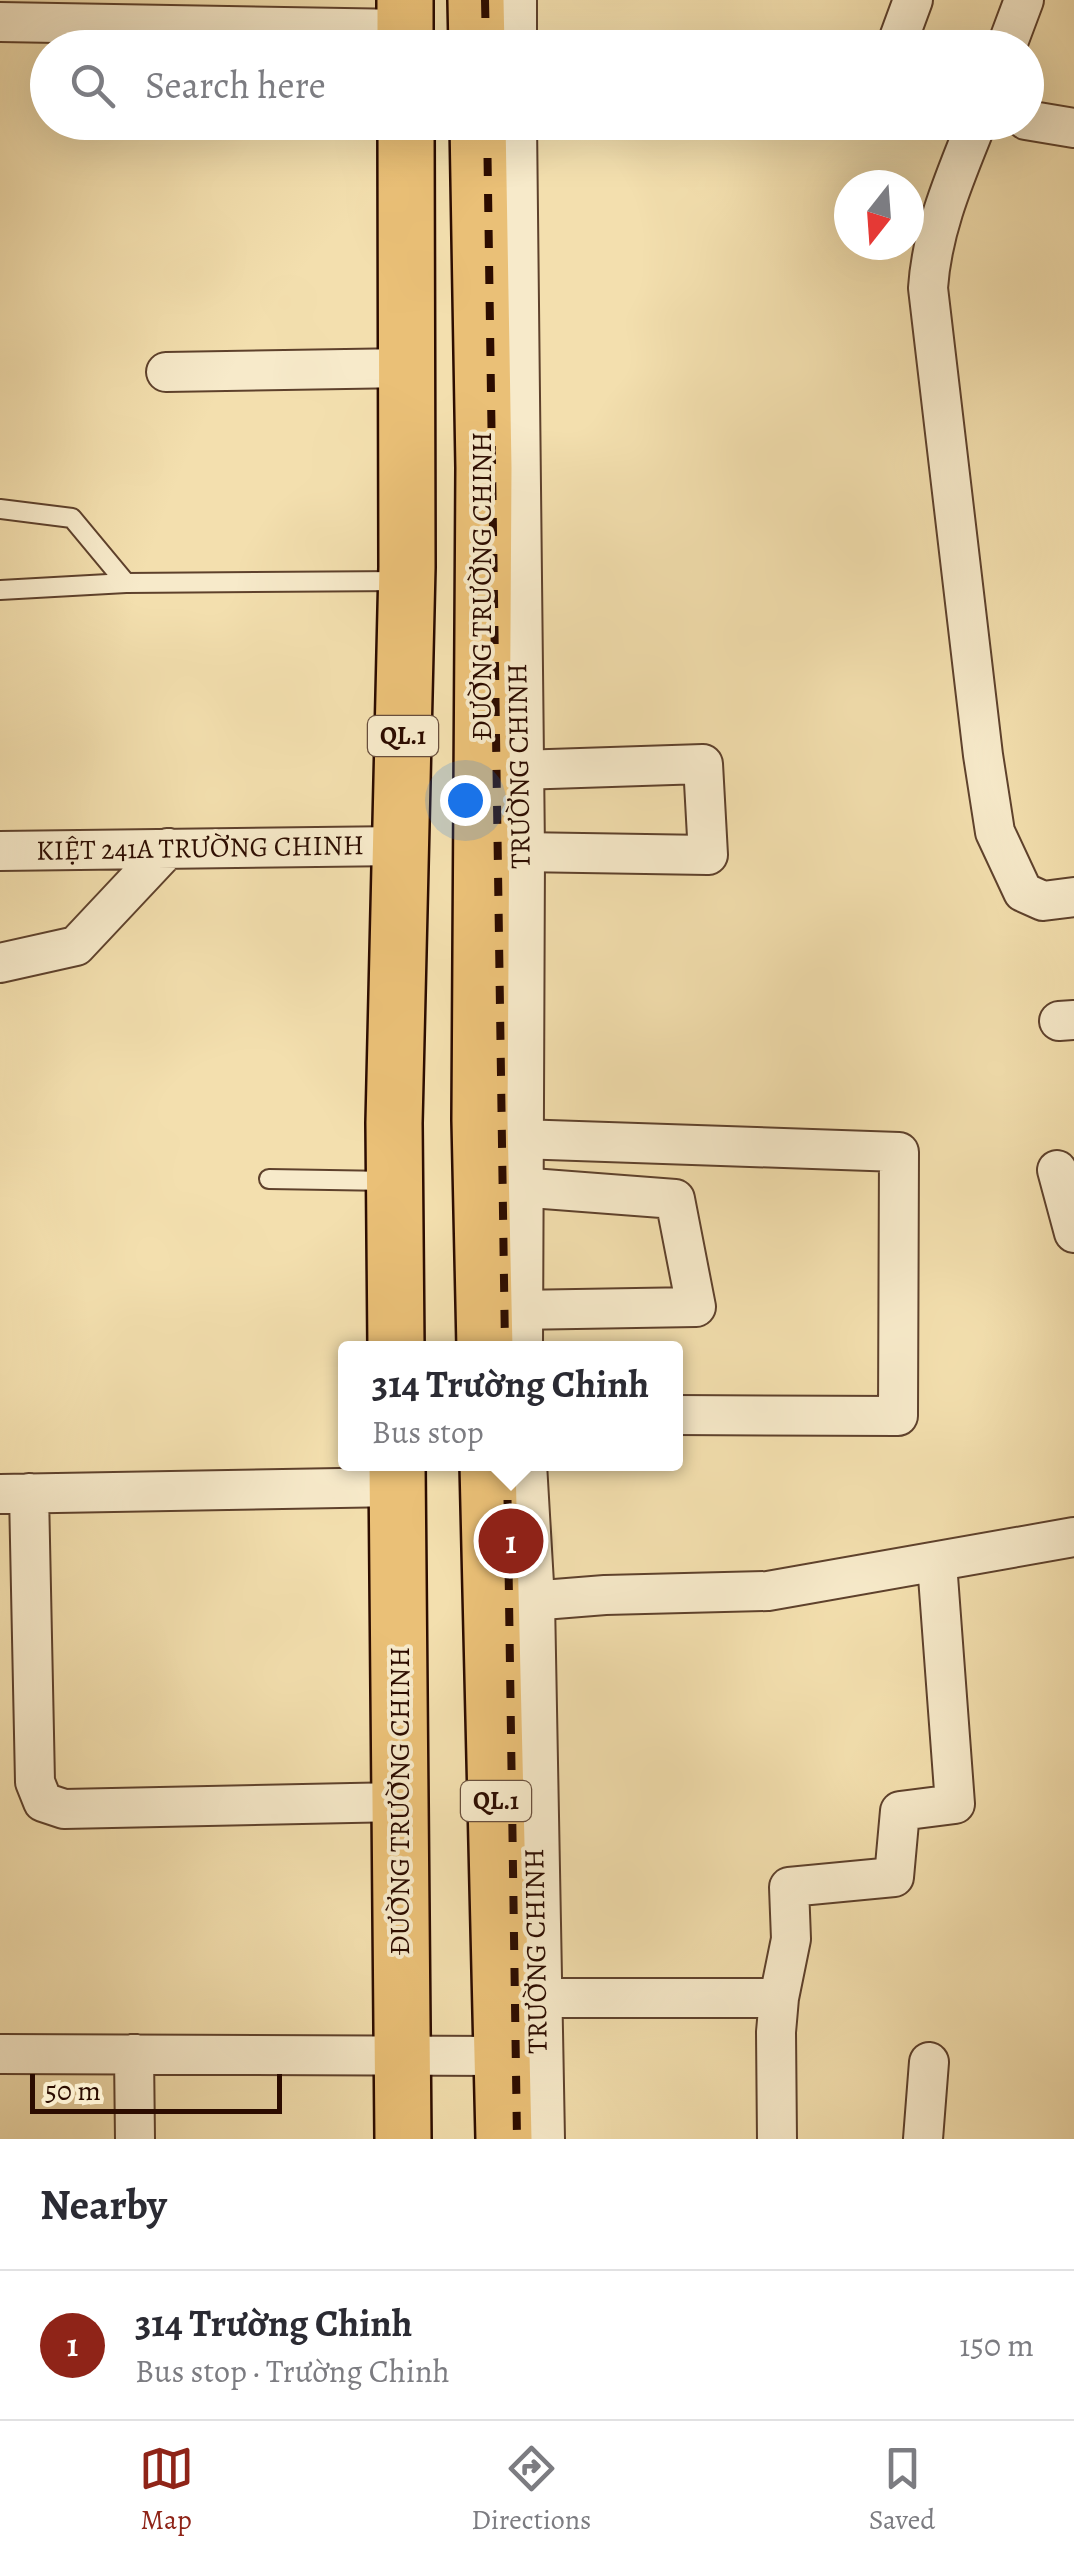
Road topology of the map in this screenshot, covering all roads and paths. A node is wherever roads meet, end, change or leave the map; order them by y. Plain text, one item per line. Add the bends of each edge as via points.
1 (476, 0) edge
2 (512, 0) edge
3 (913, 0) edge
4 (1024, 0) edge
5 (0, 22) edge
6 (405, 25) edge
7 (477, 30) edge
8 (512, 30) edge
9 (902, 30) edge
10 (1013, 30) edge
11 (1044, 123) edge
12 (1074, 128) edge
13 (406, 140) edge
14 (478, 140) edge
15 (512, 140) edge
16 (970, 140) edge
17 (406, 368) junction
18 (166, 372) dead end
19 (407, 467) junction
20 (484, 468) junction
21 (0, 509) edge
22 (406, 581) junction
23 (126, 583) junction
24 (0, 590) edge
25 (519, 770) junction
26 (400, 846) junction
27 (168, 848) junction
28 (0, 850) edge
29 (520, 852) junction
30 (1065, 898) edge
31 (0, 963) edge
32 (506, 1164) junction
33 (1057, 1170) dead end
34 (394, 1173) junction
35 (269, 1180) dead end
36 (1074, 1233) edge
37 (506, 1336) edge
38 (396, 1341) edge
39 (683, 1415) edge
40 (488, 1471) edge
41 (522, 1471) edge
42 (397, 1475) edge
43 (14, 1494) edge
44 (1074, 1537) edge
45 (938, 1563) junction
46 (530, 1601) junction
47 (400, 1802) junction
48 (537, 1998) junction
49 (779, 1998) junction
50 (0, 2054) edge
51 (134, 2054) junction
52 (402, 2056) junction
53 (502, 2056) junction
54 (929, 2062) dead end
55 (134, 2139) edge
56 (403, 2139) edge
57 (504, 2139) edge
58 (540, 2139) edge
59 (777, 2139) edge
60 (923, 2139) edge

1 - 7 highway
2 - 8 street
3 - 9 street
4 - 10 street
5 - 6 street
11 - 12 street
13 - 17 highway, QL.1
14 - 20 highway, ĐƯỜNG TRƯỜNG CHINH
15 - 25 street, TRƯỜNG CHINH
16 - 30 street via 929,269 937,377 995,832 1023,892 1043,901
17 - 18 street
17 - 19 highway, QL.1
19 - 20 highway
19 - 22 highway, QL.1
20 - 32 highway, ĐƯỜNG TRƯỜNG CHINH
21 - 23 lane via 72,518
22 - 23 lane
22 - 26 highway, QL.1
23 - 24 lane
25 - 29 street, TRƯỜNG CHINH
25 - 29 street via 703,764 708,855
26 - 27 street, KIỆT 241A TRƯỜNG CHINH
26 - 34 highway, QL.1
27 - 28 street, KIỆT 241A TRƯỜNG CHINH
27 - 31 street via 76,946
29 - 32 street, TRƯỜNG CHINH
32 - 34 highway
32 - 37 highway, ĐƯỜNG TRƯỜNG CHINH
32 - 37 street, ĐƯỜNG TRƯỜNG CHINH via 675,1199 696,1307
32 - 39 street via 899,1152 898,1416
33 - 36 street
34 - 35 lane
34 - 38 highway, QL.1
40 - 53 highway, QL.1
41 - 46 street, TRƯỜNG CHINH
42 - 43 street
42 - 47 highway, ĐƯỜNG TRƯỜNG CHINH
43 - 47 street via 35,1782 42,1802 64,1810
44 - 45 street
45 - 46 street via 768,1591
45 - 49 street via 956,1804 900,1811 894,1877 789,1886 792,1939
46 - 48 street, TRƯỜNG CHINH
47 - 52 highway, ĐƯỜNG TRƯỜNG CHINH
48 - 49 street
48 - 58 street, TRƯỜNG CHINH
49 - 59 street
50 - 51 street
51 - 52 street
51 - 55 street
52 - 53 street
52 - 56 highway, ĐƯỜNG TRƯỜNG CHINH
53 - 57 highway, QL.1
54 - 60 street

